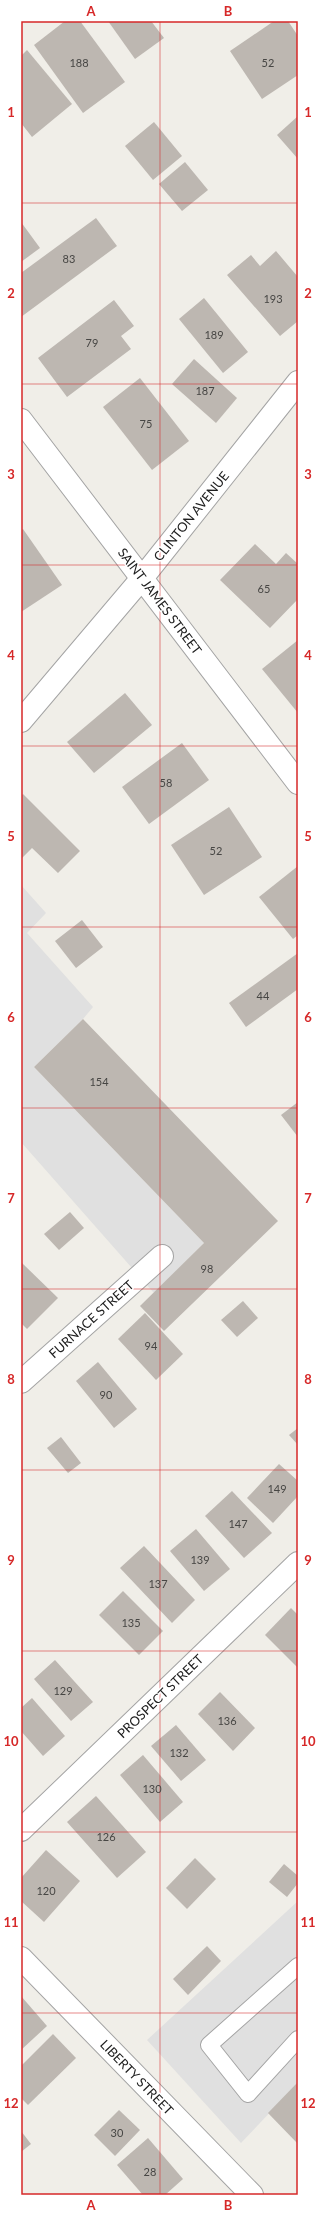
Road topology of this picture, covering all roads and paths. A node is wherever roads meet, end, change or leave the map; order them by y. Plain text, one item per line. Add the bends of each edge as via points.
1 (298, 382) edge
2 (21, 420) edge
3 (143, 577) junction
4 (21, 721) edge
5 (298, 783) edge
6 (162, 1256) dead end
7 (21, 1382) edge
8 (298, 1563) edge
9 (21, 1830) edge
10 (21, 1958) edge
11 (298, 1966) edge
12 (298, 2039) edge
13 (252, 2195) edge

1 - 3 street, CLINTON AVENUE
2 - 3 street, SAINT JAMES STREET
3 - 4 street, CLINTON AVENUE
3 - 5 street, SAINT JAMES STREET
6 - 7 street, FURNACE STREET
8 - 9 street, PROSPECT STREET
10 - 13 street, LIBERTY STREET
11 - 12 lane via 209,2045 248,2094

